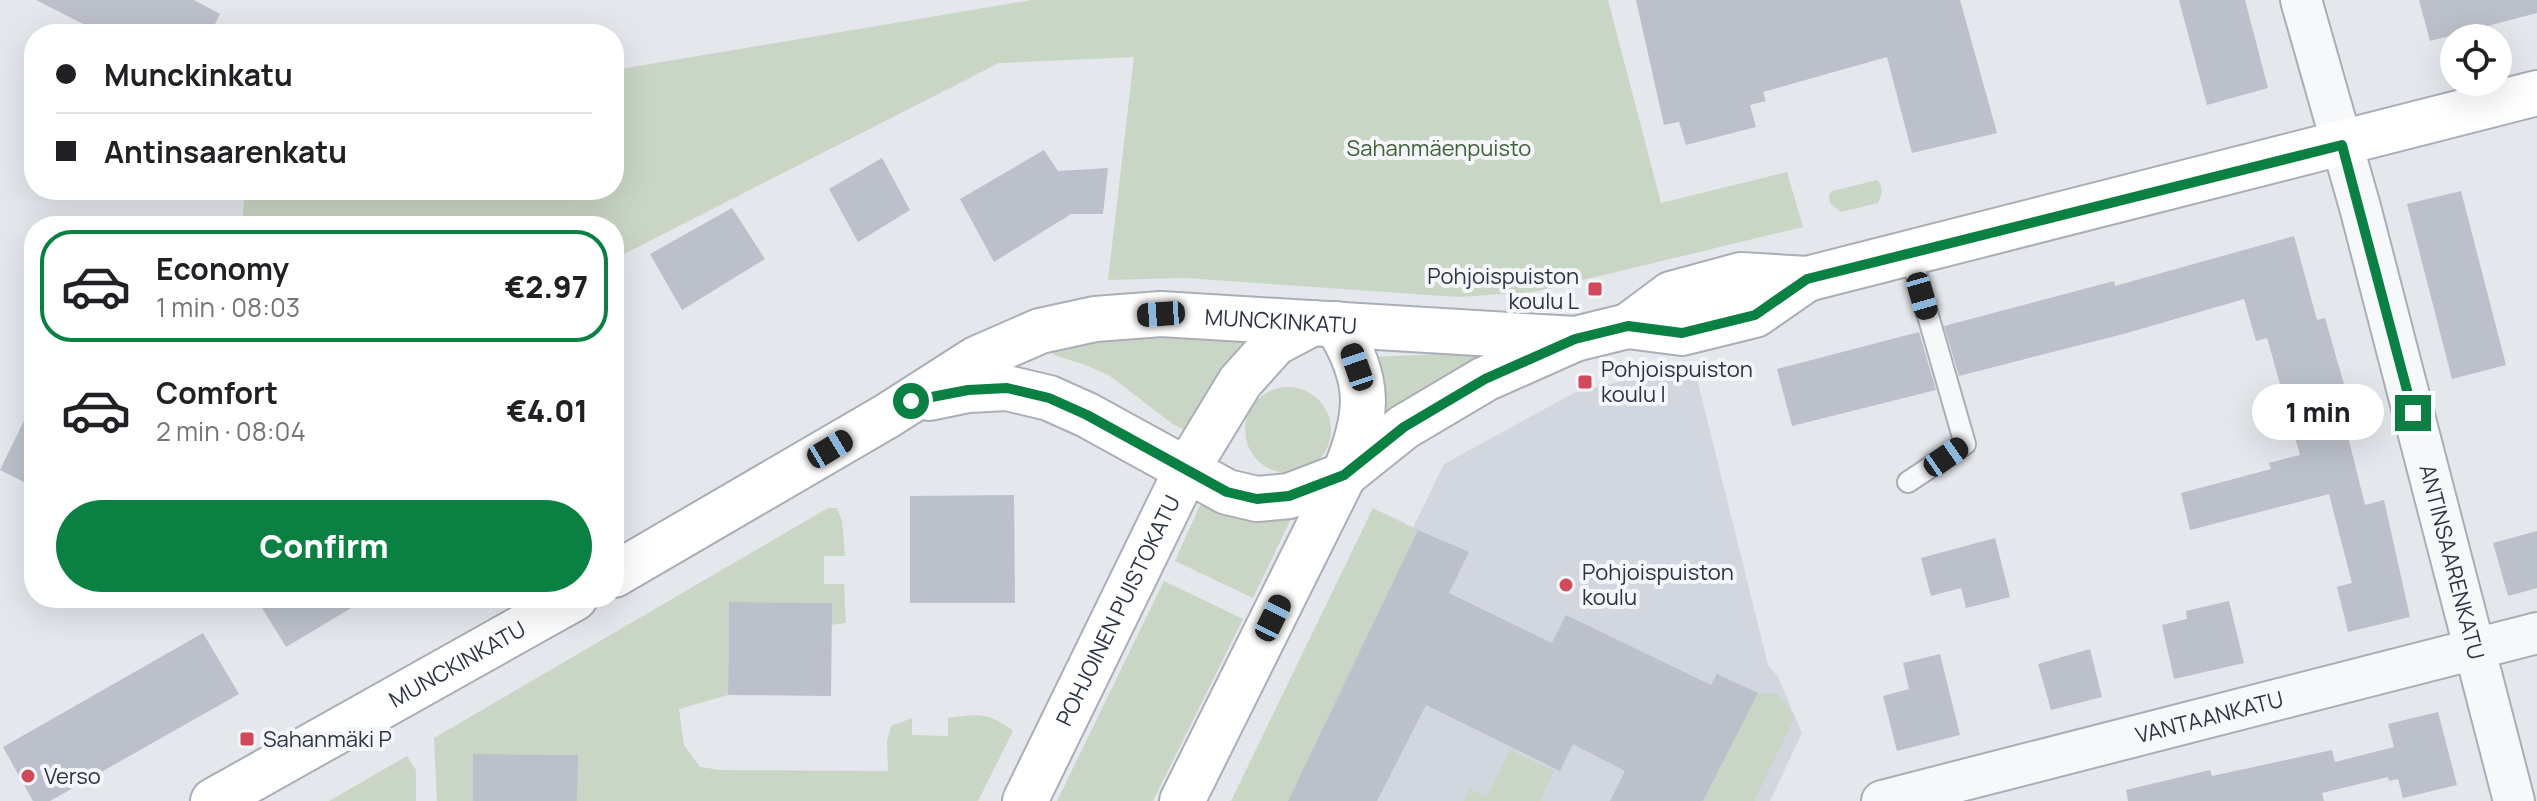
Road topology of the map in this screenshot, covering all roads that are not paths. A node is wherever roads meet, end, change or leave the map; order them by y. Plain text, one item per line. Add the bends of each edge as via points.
1 (2301, 0) edge
2 (2537, 93) edge
3 (2342, 145) junction
4 (1910, 253) junction
5 (1324, 323) junction
6 (1575, 339) junction
7 (911, 401) junction
8 (1186, 471) junction
9 (1344, 475) junction
10 (1908, 482) dead end
11 (624, 569) edge
12 (557, 608) edge
13 (2537, 633) edge
14 (2474, 649) junction
15 (213, 801) edge
16 (1025, 801) edge
17 (1182, 801) edge
18 (1882, 801) edge
19 (2514, 801) edge

1 - 3 street, ANTINSAARENKATU
2 - 3 main road, MUNCKINKATU
3 - 4 main road, MUNCKINKATU
3 - 14 street, ANTINSAARENKATU
4 - 6 main road, MUNCKINKATU via 1807,279 1741,275 1671,294 1628,326
4 - 10 lane via 1965,444
5 - 6 main road, MUNCKINKATU
5 - 7 main road, MUNCKINKATU via 1161,314 1095,319 1040,331 976,359
5 - 8 main road, POHJOINEN PUISTOKATU via 1275,343 1256,361
5 - 9 main road via 1349,345 1365,409
6 - 9 main road, MUNCKINKATU via 1472,387 1404,427
7 - 8 main road, MUNCKINKATU via 1007,388 1049,398
7 - 11 main road, MUNCKINKATU
8 - 9 main road, MUNCKINKATU via 1227,492 1257,499 1289,496
8 - 16 main road, POHJOINEN PUISTOKATU
9 - 17 main road
12 - 15 main road, MUNCKINKATU
13 - 14 street, VANTAANKATU
14 - 18 street, VANTAANKATU
14 - 19 street, ANTINSAARENKATU

